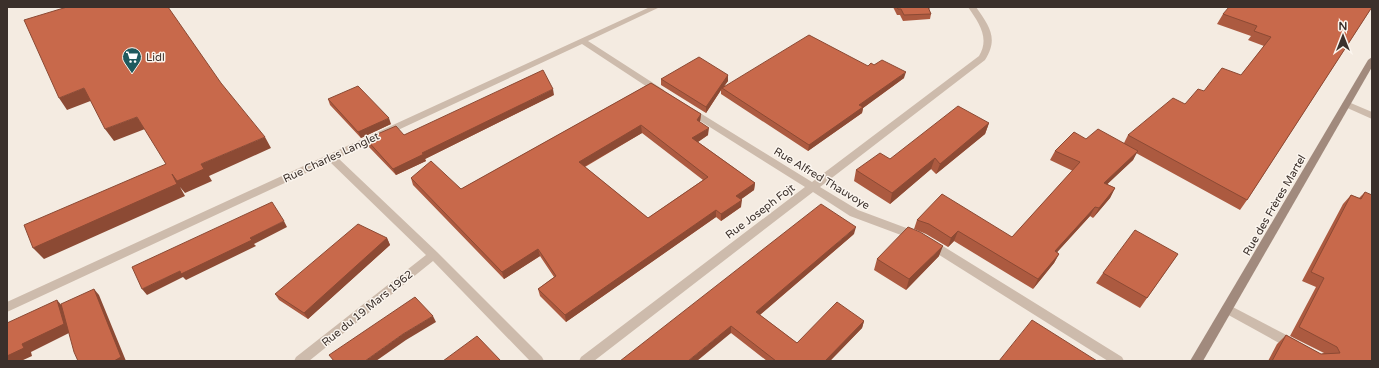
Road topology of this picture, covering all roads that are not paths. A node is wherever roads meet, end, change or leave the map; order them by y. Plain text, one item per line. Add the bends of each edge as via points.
1 (656, 7) edge
2 (972, 7) edge
3 (582, 41) junction
4 (1372, 60) edge
5 (669, 97) edge
6 (1346, 104) junction
7 (683, 106) edge
8 (1372, 116) edge
9 (331, 157) junction
10 (811, 187) junction
11 (433, 255) junction
12 (7, 307) edge
13 (1227, 309) junction
14 (1303, 350) edge
15 (300, 361) edge
16 (538, 361) edge
17 (585, 361) edge
18 (1118, 361) edge
19 (1196, 361) edge

1 - 3 street, Rue Charles Langlet
2 - 10 street, Rue Joseph Fojt via 987,30 989,38 987,52 982,58
3 - 5 street
3 - 9 street, Rue Charles Langlet
4 - 6 street, Rue des Frères Martel
6 - 8 street
6 - 13 street, Rue des Frères Martel
7 - 10 street, Rue Alfred Thauvoye
9 - 11 street
9 - 12 street, Rue Charles Langlet
10 - 17 street, Rue Joseph Fojt
10 - 18 street, Rue Alfred Thauvoye via 854,213 921,238
11 - 15 street, Rue du 19 Mars 1962
11 - 16 street
13 - 14 street
13 - 19 street, Rue des Frères Martel

